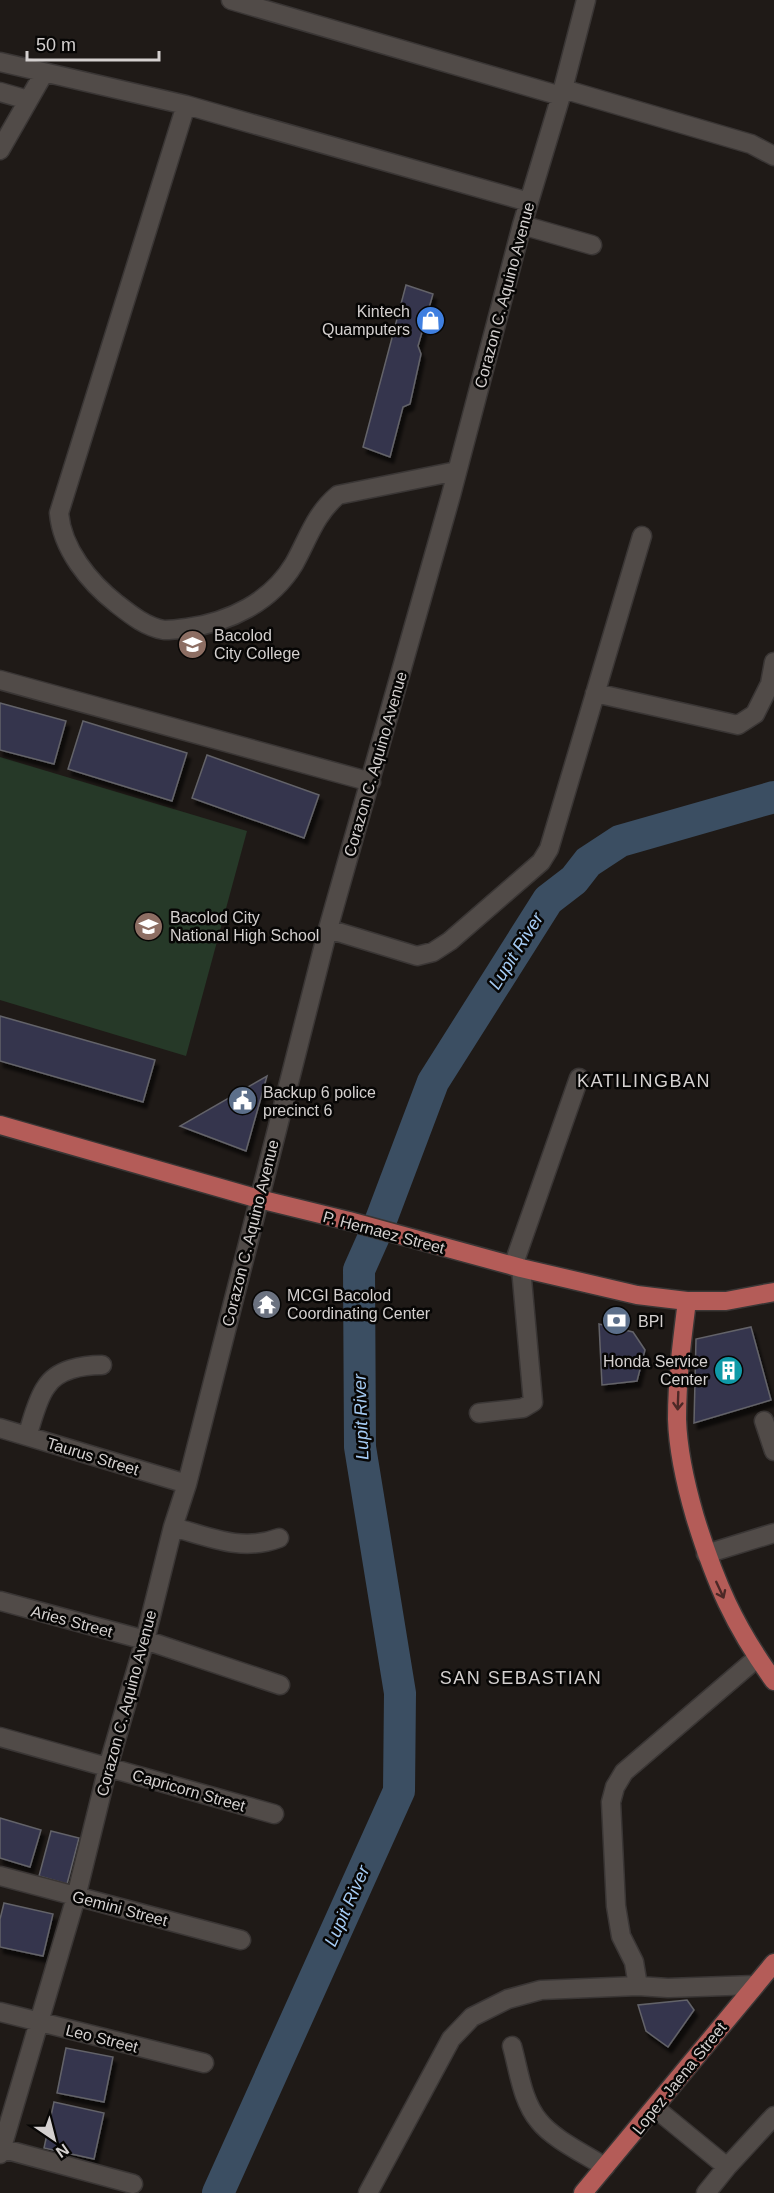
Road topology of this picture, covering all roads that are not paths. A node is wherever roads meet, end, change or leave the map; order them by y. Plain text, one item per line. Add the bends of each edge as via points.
1 (231, 0) edge
2 (586, 0) edge
3 (0, 62) edge
4 (44, 73) junction
5 (0, 92) edge
6 (562, 93) junction
7 (28, 100) junction
8 (186, 105) junction
9 (0, 150) edge
10 (774, 156) edge
11 (529, 202) junction
12 (522, 225) junction
13 (592, 246) dead end
14 (457, 471) junction
15 (642, 536) dead end
16 (774, 662) edge
17 (0, 680) edge
18 (595, 693) junction
19 (371, 782) junction
20 (328, 929) junction
21 (579, 1078) dead end
22 (0, 1125) edge
23 (259, 1199) junction
24 (517, 1267) junction
25 (774, 1292) edge
26 (687, 1301) junction
27 (102, 1365) dead end
28 (479, 1413) dead end
29 (764, 1421) dead end
30 (0, 1428) edge
31 (27, 1436) junction
32 (774, 1451) edge
33 (187, 1484) junction
34 (173, 1527) junction
35 (774, 1533) edge
36 (279, 1538) dead end
37 (706, 1554) junction
38 (0, 1601) edge
39 (145, 1640) junction
40 (757, 1658) junction
41 (774, 1680) edge
42 (280, 1685) dead end
43 (0, 1737) edge
44 (108, 1767) junction
45 (274, 1814) dead end
46 (0, 1876) edge
47 (76, 1897) junction
48 (241, 1940) dead end
49 (774, 1963) edge
50 (755, 1985) junction
51 (638, 1986) junction
52 (0, 2012) edge
53 (38, 2022) junction
54 (512, 2046) dead end
55 (204, 2064) dead end
56 (655, 2108) junction
57 (774, 2116) edge
58 (0, 2150) edge
59 (605, 2167) junction
60 (727, 2167) junction
61 (133, 2184) dead end
62 (368, 2193) edge
63 (583, 2193) edge
64 (706, 2193) edge

1 - 6 street
2 - 6 street, Corazon C. Aquino Avenue
3 - 4 street
4 - 7 street
4 - 8 street
5 - 7 street
6 - 10 street via 751,144
6 - 11 street, Corazon C. Aquino Avenue
7 - 9 street
8 - 11 street
8 - 14 street via 59,513 64,541 84,570 105,595 147,625 165,630 218,622 271,591 293,564 321,512 338,495
11 - 12 street, Corazon C. Aquino Avenue
12 - 13 street
12 - 14 street, Corazon C. Aquino Avenue
14 - 19 street, Corazon C. Aquino Avenue
15 - 18 street
16 - 18 street via 770,684 755,714 738,725
17 - 19 street
18 - 20 street via 549,849 541,862 434,952 417,956
19 - 20 street, Corazon C. Aquino Avenue
20 - 23 street, Corazon C. Aquino Avenue
21 - 24 street
22 - 23 main road, P. Hernaez Street
23 - 24 main road, P. Hernaez Street
23 - 33 street, Corazon C. Aquino Avenue
24 - 26 main road, P. Hernaez Street via 637,1295
24 - 28 street via 533,1402 523,1408
25 - 26 main road, P. Hernaez Street via 726,1301
26 -> 37 main road via 677,1421 686,1484
27 - 31 street via 66,1371 46,1386
29 - 32 street
30 - 31 street, Taurus Street
31 - 33 street, Taurus Street
33 - 34 street, Corazon C. Aquino Avenue
34 - 36 street via 238,1545 263,1544
34 - 39 street, Corazon C. Aquino Avenue
35 - 37 street
37 -> 40 main road via 717,1586
38 - 39 street, Aries Street
39 - 42 street, Aries Street
39 - 44 street, Corazon C. Aquino Avenue
40 - 41 main road
40 - 51 street via 624,1772 615,1787 611,1802 616,1906 621,1936 634,1962
43 - 44 street, Capricorn Street
44 - 45 street, Capricorn Street
44 - 47 street, Corazon C. Aquino Avenue
46 - 47 street, Gemini Street
47 - 48 street, Gemini Street
47 - 53 street, Corazon C. Aquino Avenue
49 - 50 main road, Lopez Jaena Street
50 - 51 street
50 - 56 main road, Lopez Jaena Street
51 - 62 street via 541,1990 508,1999 472,2017 451,2038
52 - 53 street, Leo Street
53 - 55 street, Leo Street
53 - 58 street, Corazon C. Aquino Avenue
54 - 59 street via 524,2091 539,2122
56 - 59 main road, Lopez Jaena Street
56 - 60 street
57 - 60 street
58 - 61 street
59 - 63 main road, Lopez Jaena Street
60 - 64 street

